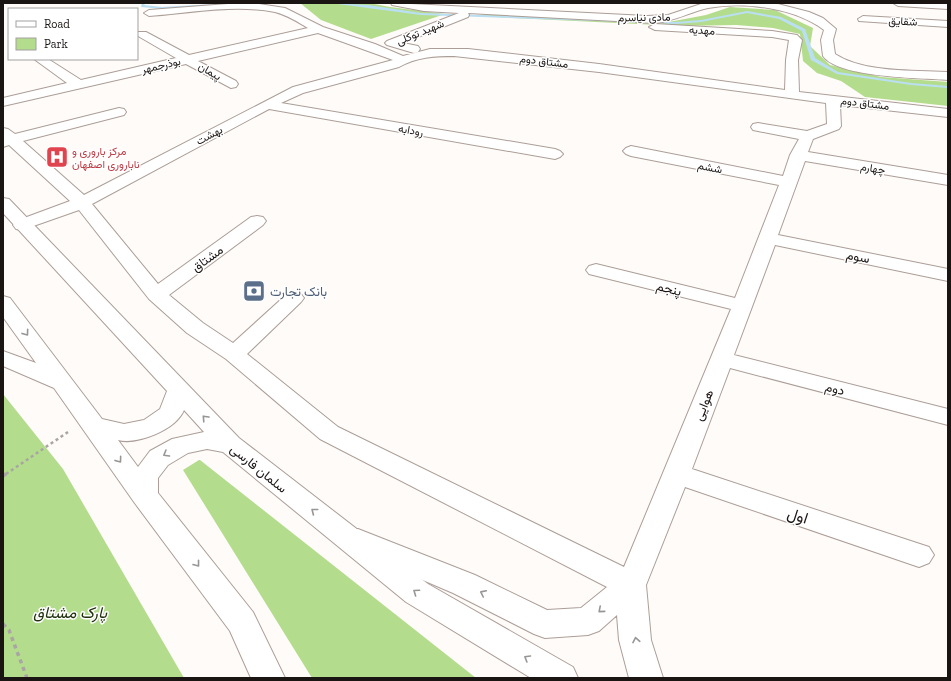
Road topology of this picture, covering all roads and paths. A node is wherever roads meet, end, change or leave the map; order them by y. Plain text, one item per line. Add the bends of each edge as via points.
1 (396, 3) edge
2 (898, 3) edge
3 (928, 4) edge
4 (948, 6) edge
5 (478, 7) edge
6 (149, 13) dead end
7 (456, 18) junction
8 (863, 19) dead end
9 (946, 26) edge
10 (319, 29) junction
11 (142, 34) dead end
12 (430, 53) junction
13 (188, 59) junction
14 (42, 60) edge
15 (402, 60) junction
16 (948, 76) edge
17 (231, 84) dead end
18 (79, 85) junction
19 (792, 95) junction
20 (833, 100) junction
21 (3, 102) edge
22 (267, 105) junction
23 (119, 112) dead end
24 (948, 113) edge
25 (758, 127) dead end
26 (808, 136) junction
27 (6, 138) edge
28 (631, 151) dead end
29 (555, 154) dead end
30 (798, 155) junction
31 (948, 180) edge
32 (790, 182) junction
33 (3, 203) edge
34 (82, 203) junction
35 (258, 221) dead end
36 (22, 225) junction
37 (768, 238) junction
38 (596, 270) dead end
39 (948, 275) edge
40 (156, 295) junction
41 (294, 298) dead end
42 (3, 302) edge
43 (742, 306) junction
44 (234, 354) junction
45 (3, 358) edge
46 (721, 359) junction
47 (63, 383) junction
48 (178, 390) junction
49 (948, 417) edge
50 (91, 422) junction
51 (230, 444) junction
52 (676, 474) junction
53 (3, 476) edge
54 (144, 495) junction
55 (340, 532) junction
56 (919, 555) dead end
57 (631, 585) junction
58 (3, 624) edge
59 (28, 678) edge
60 (268, 678) edge
61 (561, 678) edge
62 (646, 678) edge

1 - 5 street, مادی نیاسرم via 443,10
2 - 3 street
3 - 4 street
3 - 9 street
5 - 7 street, شهید توکلی
5 - 16 street, مادی نیاسرم via 663,19 719,4 781,6 820,21 830,29 827,40 832,60 873,70
6 - 10 street via 260,7 290,13
7 - 12 street, شهید توکلی via 391,42
7 - 19 street, مهدیه via 790,36 796,40 791,59
8 - 9 street, شقایق
10 - 13 street, بوذرجمهر
10 - 15 street via 377,48
11 - 13 street, پیمان
12 - 15 street, مشتاق دوم
12 - 19 street, مشتاق دوم via 454,52 537,60
13 - 17 street, پیمان
13 - 18 street, بوذرجمهر
14 - 18 street
15 - 22 street, بهشت via 298,90
18 - 21 street, بوذرجمهر
19 - 20 street, مشتاق دوم
20 - 24 street, مشتاق دوم
20 - 26 street via 834,126
22 - 29 street, رودابه
22 - 34 street, بهشت
23 - 27 street
25 - 26 street
26 - 30 street, هوایی
27 - 34 street
28 - 32 street, ششم
30 - 31 street, چهارم
30 - 32 street, هوایی
32 - 37 street, هوایی
33 - 36 street, سلمان فارسی
34 - 36 street, بهشت
34 - 40 street
35 - 40 street, مشتاق
36 - 48 street, سلمان فارسی
37 - 39 street, سوم
37 - 43 street, هوایی
38 - 43 street, پنجم
40 - 44 street via 195,328
41 - 44 street
42 -> 47 street
43 - 46 street, هوایی
44 - 57 street via 329,433
45 - 47 street
46 - 49 street, دوم
46 - 52 street, هوایی
47 - 50 street
48 - 50 street via 170,413 152,427 124,433
51 -> 48 street, سلمان فارسی
50 - 53 path via 17,465
50 -> 54 street
51 -> 54 street via 207,440 181,446 159,458 145,476
55 -> 51 street, سلمان فارسی
52 - 56 street, اول
52 - 57 street, هوایی
54 -> 60 street via 242,622
57 -> 55 street via 588,621 545,624 464,584
61 -> 55 street, سلمان فارسی via 417,593
62 -> 57 street, هوایی via 635,640
58 - 59 path via 9,630

